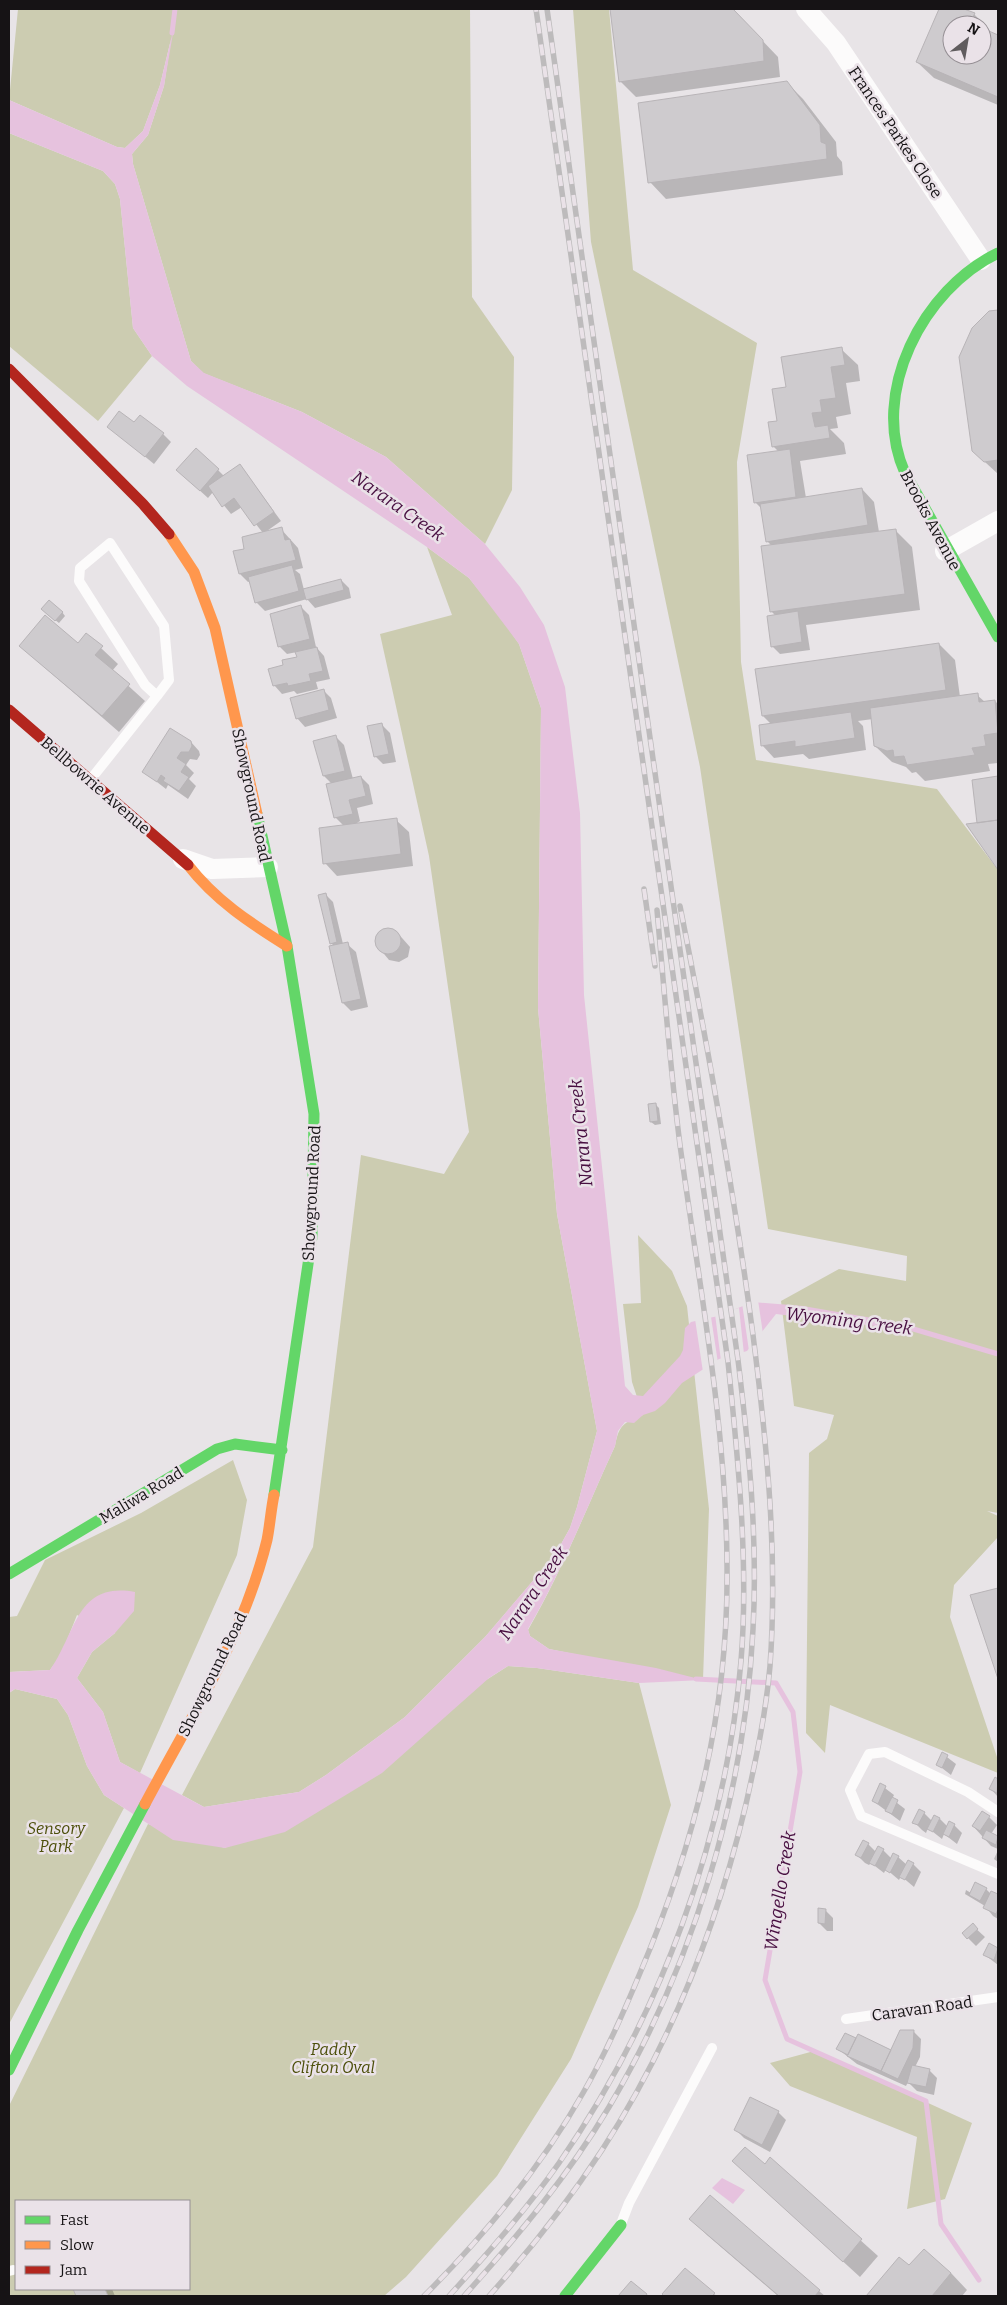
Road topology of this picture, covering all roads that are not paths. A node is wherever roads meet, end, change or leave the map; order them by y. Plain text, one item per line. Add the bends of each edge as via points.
1 (806, 9) edge
2 (990, 256) edge
3 (9, 369) edge
4 (998, 521) edge
5 (945, 551) junction
6 (998, 637) edge
7 (157, 696) junction
8 (9, 710) edge
9 (90, 780) junction
10 (183, 859) junction
11 (268, 867) junction
12 (287, 946) junction
13 (282, 1450) junction
14 (9, 1574) edge
15 (998, 1812) edge
16 (998, 1874) edge
17 (998, 1996) edge
18 (846, 2019) dead end
19 (712, 2048) dead end
20 (9, 2070) edge
21 (620, 2225) joint
22 (565, 2296) edge

1 - 2 street, Frances Parkes Close via 836,43
2 - 5 street, Brooks Avenue via 959,278 941,297 910,344 900,377 895,434 900,462
3 - 11 street, Showground Road via 143,504 170,535 194,572 215,628
4 - 5 street
5 - 6 street, Brooks Avenue
7 - 7 lane via 145,685 79,581 80,568 110,543 164,626 169,680
7 - 9 lane
8 - 9 street, Bellbowrie Avenue
9 - 10 street, Bellbowrie Avenue
10 - 11 street, Bellbowrie Avenue via 212,869
10 - 12 street, Bellbowrie Avenue via 206,888 248,922
11 - 12 street, Showground Road
12 - 13 street, Showground Road via 314,1114 312,1237
13 - 14 street, Maliwa Road via 235,1444 217,1449
13 - 20 street, Showground Road via 267,1539 231,1643 78,1930
15 - 16 lane via 968,1792 885,1752 869,1754 850,1790 861,1816
17 - 18 lane, Caravan Road
19 - 21 lane
21 - 22 street

